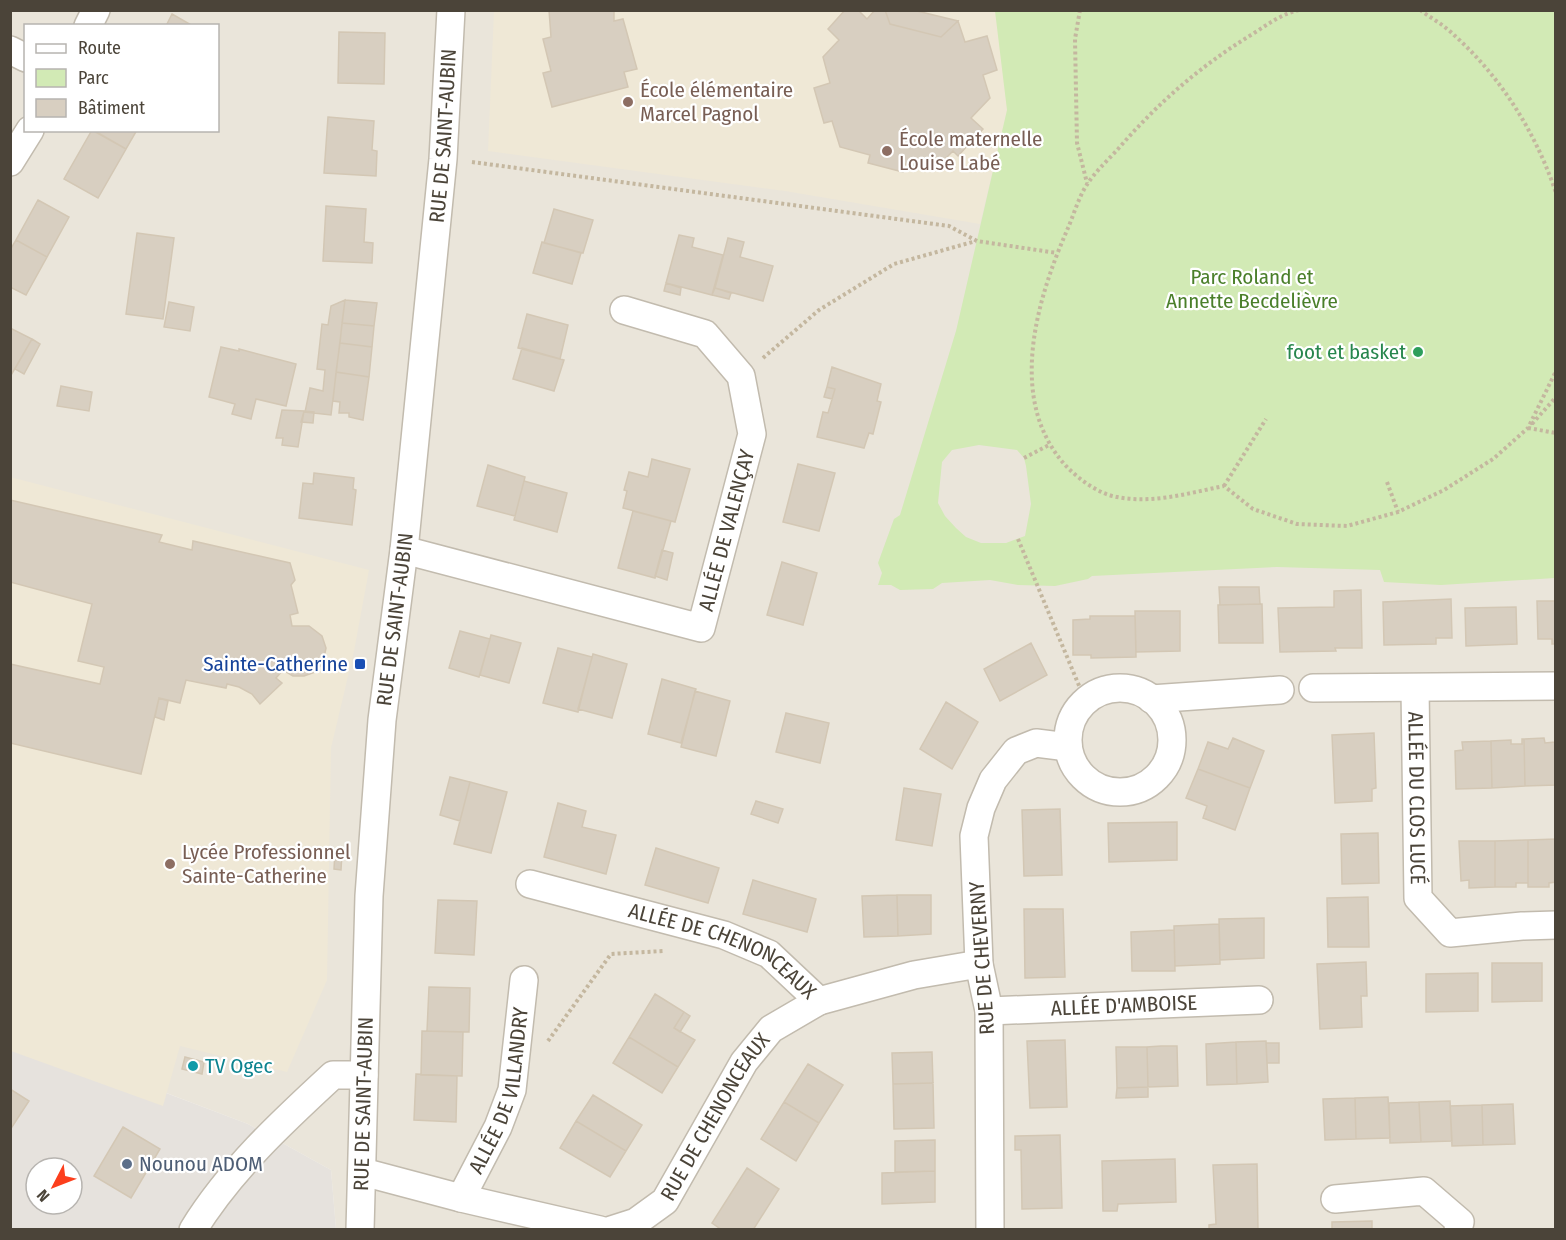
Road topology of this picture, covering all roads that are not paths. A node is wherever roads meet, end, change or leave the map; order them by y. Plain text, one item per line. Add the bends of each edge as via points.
1 (96, 10) edge
2 (450, 10) edge
3 (89, 24) edge
4 (10, 50) edge
5 (24, 57) edge
6 (29, 132) edge
7 (10, 162) edge
8 (624, 310) dead end
9 (404, 550) junction
10 (1556, 686) edge
11 (1313, 688) dead end
12 (1415, 688) junction
13 (1280, 690) dead end
14 (1152, 699) junction
15 (1068, 747) junction
16 (531, 884) dead end
17 (1556, 925) edge
18 (979, 964) junction
19 (524, 980) dead end
20 (1259, 1000) dead end
21 (819, 1001) junction
22 (988, 1011) junction
23 (364, 1075) junction
24 (363, 1172) junction
25 (461, 1198) junction
26 (1335, 1199) dead end
27 (193, 1230) edge
28 (360, 1230) edge
29 (600, 1230) edge
30 (611, 1230) edge
31 (990, 1230) edge
32 (1458, 1230) edge

1 - 3 street
2 - 9 street, RUE DE SAINT-AUBIN via 443,159
4 - 5 street
6 - 7 street
8 - 9 street, ALLÉE DE VALENÇAY via 705,334 741,376 752,434 701,628
9 - 23 street, RUE DE SAINT-AUBIN via 382,720 373,837
10 - 12 street
11 - 12 street
12 - 17 street, ALLÉE DU CLOS LUCÉ via 1418,898 1450,933
13 - 14 street
14 - 15 street via 1136,690 1100,691 1085,700 1074,714 1068,730
14 - 15 street via 1164,712 1172,748 1166,766 1138,790 1119,793 1093,785 1073,765
15 - 18 street, RUE DE CHEVERNY via 1036,743 1016,751 993,780 981,808 974,836
16 - 21 street, ALLÉE DE CHENONCEAUX via 724,935 769,954
18 - 21 street, ALLÉE DE CHENONCEAUX via 914,975
18 - 22 street, RUE DE CHEVERNY
19 - 25 street, ALLÉE DE VILLANDRY via 512,1090 498,1127
20 - 22 street, ALLÉE D'AMBOISE
21 - 30 street, RUE DE CHENONCEAUX via 771,1029 744,1062 665,1201 636,1222
22 - 31 street, RUE DE CHEVERNY
23 - 24 street, RUE DE SAINT-AUBIN
23 - 27 street via 333,1075 282,1122 220,1189
24 - 25 street
24 - 28 street, RUE DE SAINT-AUBIN
25 - 29 street
26 - 32 street via 1424,1191 1460,1222

